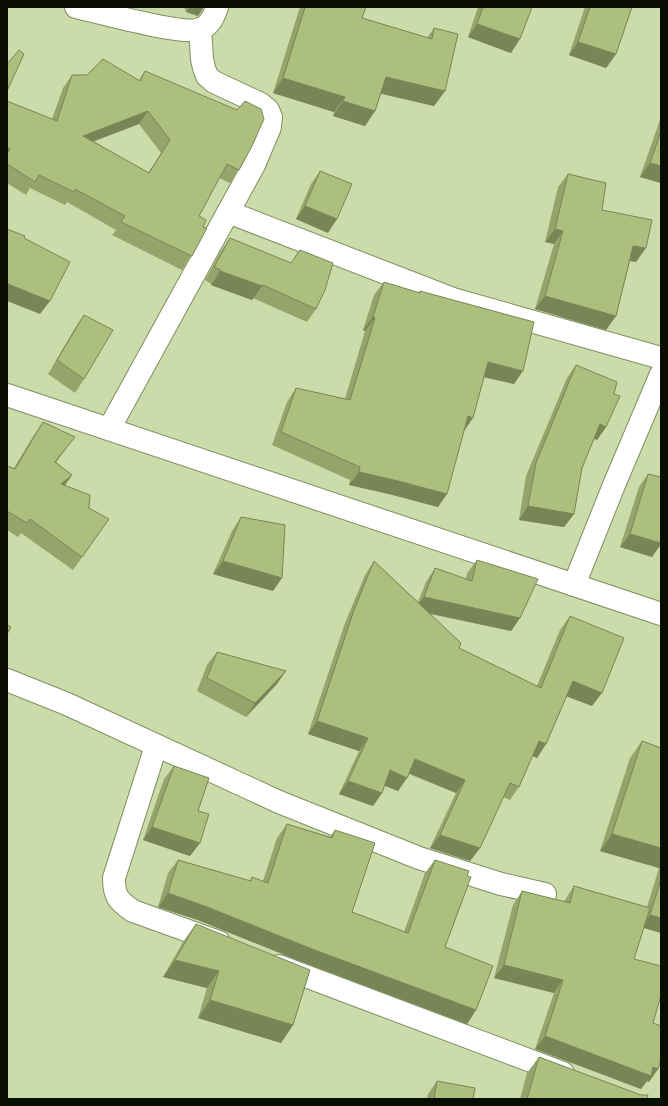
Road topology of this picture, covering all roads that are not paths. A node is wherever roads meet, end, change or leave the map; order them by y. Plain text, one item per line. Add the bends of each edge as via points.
1 (76, 7) edge
2 (217, 7) edge
3 (200, 29) junction
4 (228, 212) junction
5 (661, 358) edge
6 (661, 374) edge
7 (7, 394) edge
8 (109, 429) junction
9 (574, 585) junction
10 (661, 614) edge
11 (7, 680) edge
12 (156, 746) junction
13 (545, 894) dead end
14 (235, 949) edge
15 (263, 960) edge
16 (582, 1080) edge

1 - 3 street via 155,25
2 - 3 street via 212,20
3 - 4 street via 202,59 207,76 214,82 261,104 271,116 270,127 254,165
4 - 5 street via 453,299
4 - 8 street
6 - 9 street
7 - 8 street
8 - 9 street
9 - 10 street
11 - 12 street via 67,704
12 - 13 street via 279,802 419,858 501,884
12 - 14 street via 114,878 114,890 121,902 133,911
15 - 16 street

